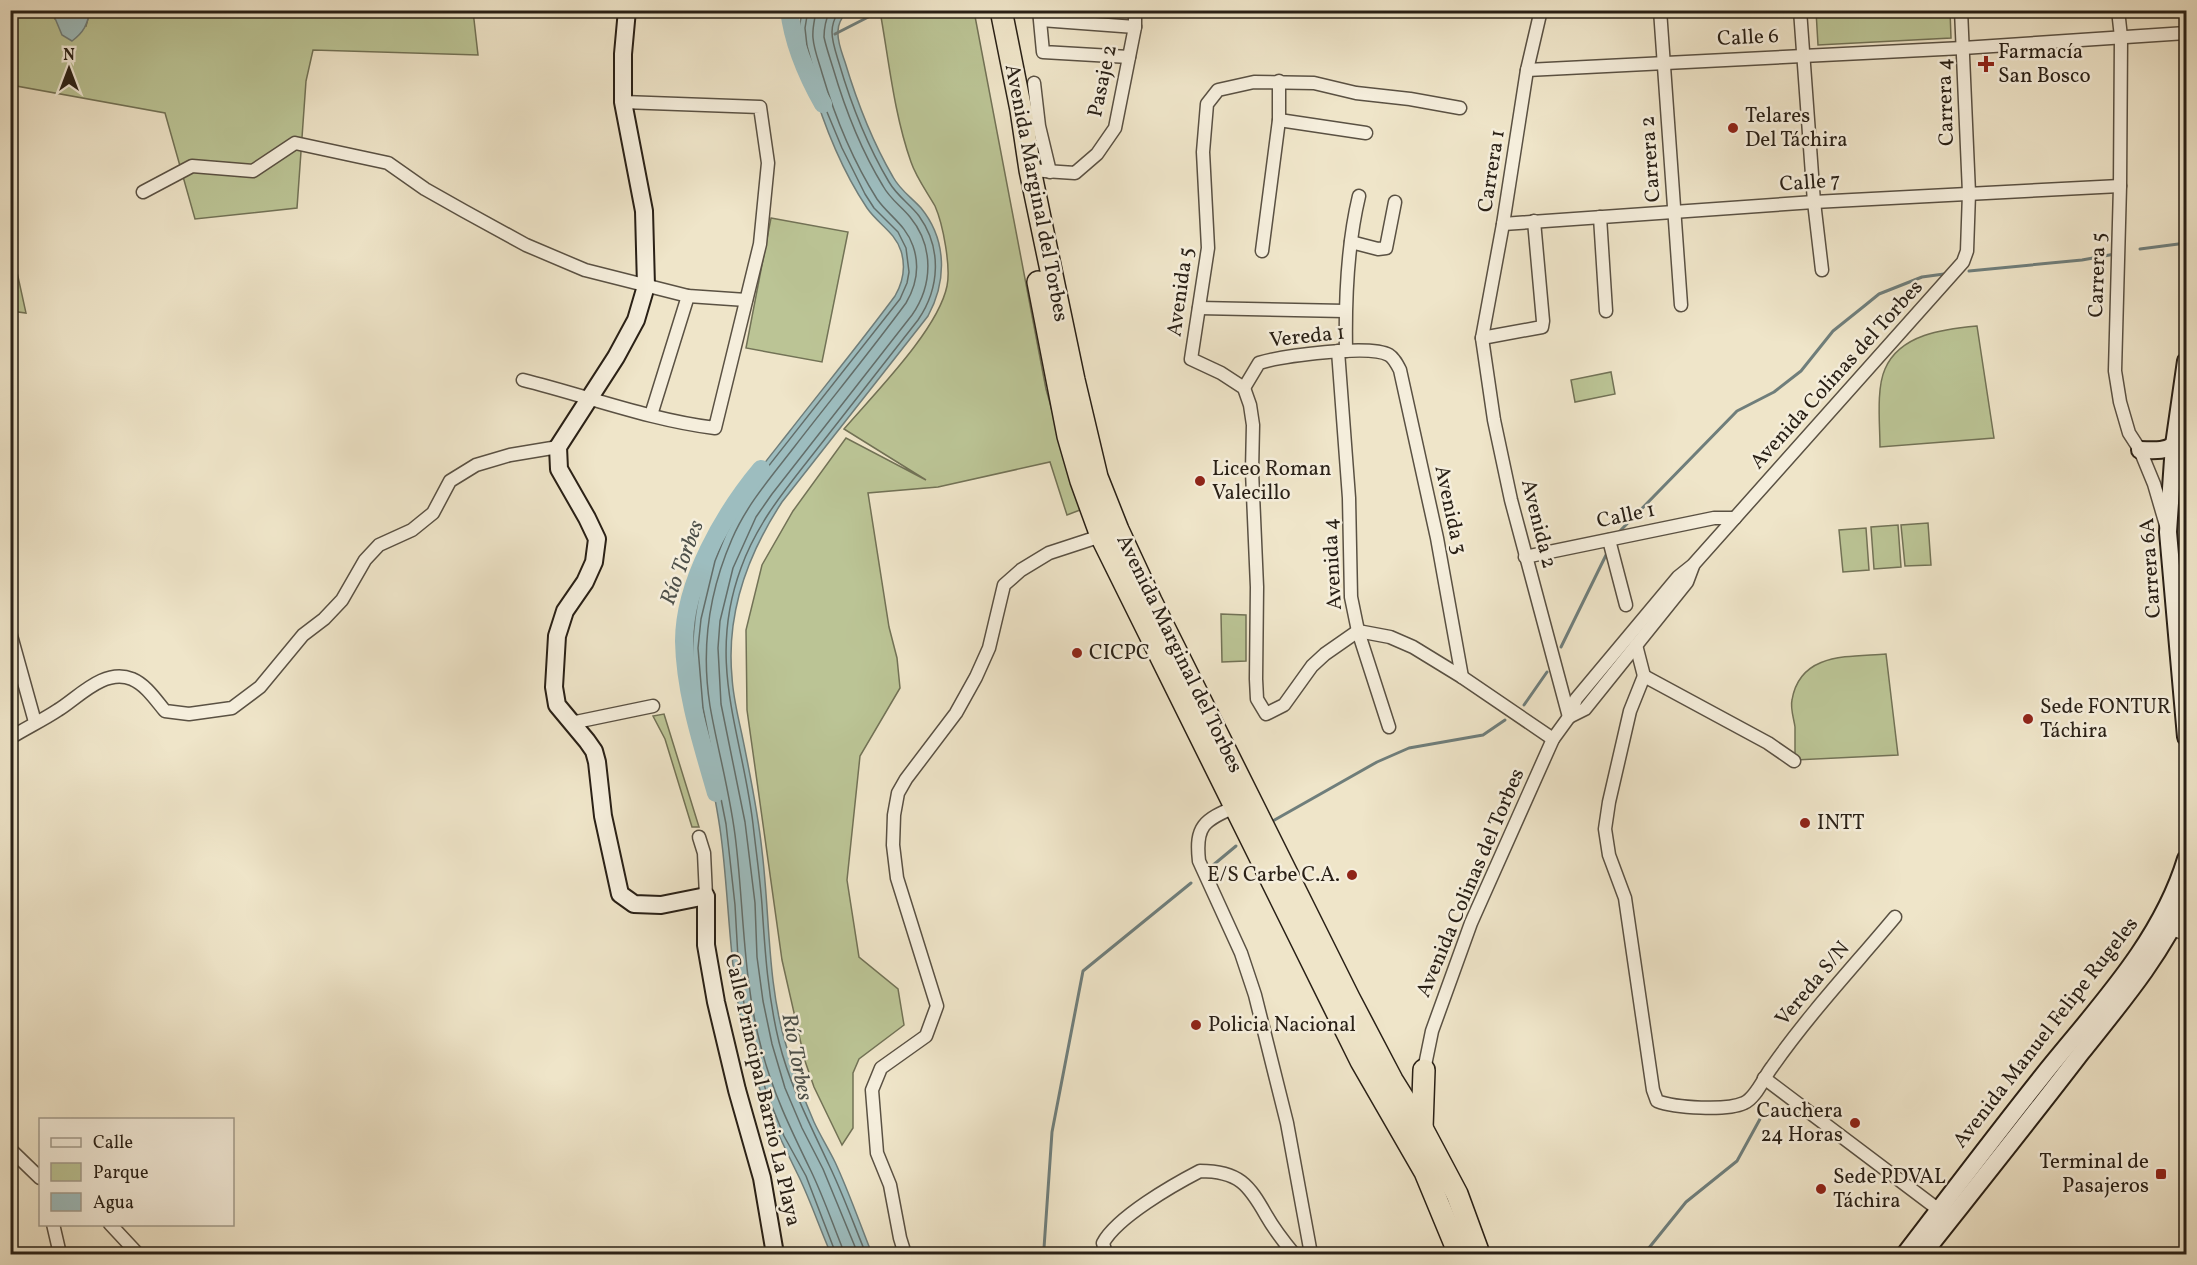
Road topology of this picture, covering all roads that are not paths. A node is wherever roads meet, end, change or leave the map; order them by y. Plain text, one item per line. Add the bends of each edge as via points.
1 (627, 10) edge
2 (987, 10) edge
3 (1000, 10) edge
4 (1135, 10) edge
5 (1541, 10) edge
6 (1660, 10) edge
7 (1800, 10) edge
8 (1961, 10) edge
9 (2118, 10) edge
10 (1040, 15) edge
11 (1135, 27) junction
12 (2187, 33) edge
13 (2121, 37) junction
14 (1963, 48) junction
15 (1804, 55) junction
16 (1129, 57) junction
17 (1663, 62) junction
18 (1527, 70) junction
19 (1280, 81) junction
20 (1034, 83) dead end
21 (623, 102) junction
22 (1460, 108) dead end
23 (1279, 120) junction
24 (1366, 133) dead end
25 (1040, 171) junction
26 (2120, 186) junction
27 (143, 192) dead end
28 (1969, 193) junction
29 (1359, 196) dead end
30 (1395, 202) dead end
31 (1814, 202) junction
32 (1674, 212) junction
33 (1600, 217) junction
34 (1534, 221) junction
35 (1503, 224) junction
36 (1351, 242) junction
37 (1262, 251) dead end
38 (1822, 270) dead end
39 (646, 286) junction
40 (688, 296) junction
41 (746, 300) junction
42 (1681, 305) dead end
43 (1199, 308) junction
44 (1346, 311) junction
45 (1606, 311) dead end
46 (1482, 338) junction
47 (1342, 351) junction
48 (1389, 355) joint
49 (2187, 361) edge
50 (523, 380) dead end
51 (1244, 388) junction
52 (588, 399) junction
53 (651, 415) junction
54 (2174, 445) junction
55 (558, 447) junction
56 (2140, 450) junction
57 (1735, 518) junction
58 (2168, 531) junction
59 (1101, 536) junction
60 (1609, 540) junction
61 (1525, 557) junction
62 (1693, 565) junction
63 (1626, 605) dead end
64 (1358, 631) junction
65 (10, 632) edge
66 (1636, 645) junction
67 (1462, 676) junction
68 (1644, 676) junction
69 (652, 706) dead end
70 (1569, 717) junction
71 (35, 722) junction
72 (571, 723) junction
73 (1389, 727) dead end
74 (2187, 737) edge
75 (10, 738) edge
76 (1553, 739) junction
77 (1794, 761) dead end
78 (1242, 803) junction
79 (699, 837) dead end
80 (2187, 859) edge
81 (706, 896) junction
82 (2187, 899) edge
83 (1895, 917) dead end
84 (2180, 932) edge
85 (1424, 1070) junction
86 (1764, 1078) junction
87 (1392, 1080) junction
88 (1422, 1128) junction
89 (10, 1149) edge
90 (38, 1175) edge
91 (1939, 1209) junction
92 (53, 1226) edge
93 (112, 1226) edge
94 (125, 1242) junction
95 (60, 1254) edge
96 (120, 1254) edge
97 (138, 1254) edge
98 (775, 1254) edge
99 (905, 1254) edge
100 (1106, 1254) edge
101 (1294, 1254) edge
102 (1311, 1254) edge
103 (1459, 1254) edge
104 (1479, 1254) edge
105 (1905, 1254) edge
106 (1923, 1254) edge

1 - 21 street via 622,54
2 - 59 highway, Avenida Marginal del Torbes via 1057,387 1081,481
3 - 25 highway, Avenida Marginal del Torbes via 1021,110
4 - 11 street, Pasaje 2
5 - 18 street, Carrera 1
6 - 17 street, Carrera 2
7 - 15 street
8 - 14 street, Carrera 4
9 - 13 street, Carrera 5
10 - 11 street
10 - 16 street via 1043,52
11 - 16 street, Pasaje 2
12 - 13 street, Calle 6
13 - 14 street, Calle 6
13 - 26 street, Carrera 5
14 - 15 street, Calle 6
14 - 28 street, Carrera 4
15 - 17 street, Calle 6
15 - 31 street
16 - 25 street, Pasaje 2 via 1114,128 1098,154 1075,173
17 - 18 street, Calle 6
17 - 32 street, Carrera 2
18 - 35 street, Carrera 1
19 - 22 street, Avenida 5 via 1314,83
19 - 23 street
19 - 43 street, Avenida 5 via 1218,90 1207,104 1203,152 1208,248
20 - 25 street
21 - 39 street via 644,211
21 - 41 street via 760,107 768,163 766,192 760,244
23 - 24 street
23 - 37 street
25 - 78 highway, Avenida Marginal del Torbes via 1074,380 1098,477 1118,530
26 - 28 street, Calle 7
26 - 56 street, Carrera 5 via 2115,371 2129,433
27 - 39 street via 192,165 253,171 296,143 388,163 425,189 526,245 585,270
28 - 31 street, Calle 7
28 - 57 street, Avenida Colinas del Torbes via 1967,251 1963,262
29 - 36 street, Avenida 4
30 - 36 street via 1386,248
31 - 32 street, Calle 7
31 - 38 street
32 - 33 street, Calle 7
32 - 42 street, Carrera 2
33 - 34 street, Calle 7
33 - 45 street
34 - 35 street, Calle 7
34 - 46 street via 1542,327
35 - 46 street, Carrera 1
36 - 44 street, Avenida 4
39 - 40 street
39 - 52 street via 636,320
40 - 41 street
40 - 53 street
41 - 53 street via 715,428
43 - 44 street
43 - 51 street, Avenida 5 via 1191,359
44 - 47 street, Avenida 4
46 - 61 street, Avenida 2 via 1494,420
47 - 48 street, Vereda 1
47 - 51 street, Vereda 1 via 1259,363
47 - 64 street, Avenida 4 via 1351,597
48 - 67 street, Avenida 3 via 1400,370
49 - 54 street, Carrera 6A
50 - 52 street
51 - 64 street via 1253,425 1257,699 1266,714 1284,705 1312,666
52 - 53 street
52 - 55 street
54 - 56 street via 2168,449
54 - 58 street, Carrera 6A
55 - 71 street via 476,465 450,481 433,513 412,530 379,545 365,560 342,600 303,635 260,687 232,708 189,714 165,711 143,685 129,678 112,678 87,687 60,709
55 - 72 street via 559,469 597,539 594,562 565,612 557,636 554,687 557,705
56 - 58 street, Carrera 5
57 - 60 street, Calle 1 via 1714,518
57 - 62 street, Avenida Colinas del Torbes
58 - 74 street, Carrera 6A
59 - 78 highway, Avenida Marginal del Torbes
59 - 99 street via 1049,553 1004,585 989,648 976,677 956,713 898,793 893,845 897,878 937,1006 926,1036 881,1068 872,1090 877,1153 890,1185
60 - 61 street, Calle 1
60 - 63 street
61 - 70 street, Avenida 2
62 - 66 street, Avenida Colinas del Torbes via 1687,582
62 - 70 street, Avenida Colinas del Torbes via 1678,577 1576,699
64 - 67 street via 1390,637
64 - 73 street, Avenida 4
65 - 71 street
66 - 68 street
66 - 70 street, Avenida Colinas del Torbes via 1585,709
67 - 76 street
68 - 77 street
68 - 86 street, Vereda S/N via 1630,711 1605,829 1609,855 1624,898 1653,1090 1658,1101 1669,1105 1732,1106 1745,1103
69 - 72 street
70 - 76 street, Avenida Colinas del Torbes
71 - 75 street
72 - 81 street via 594,751 620,894 634,904 661,905
76 - 85 street, Avenida Colinas del Torbes via 1471,923 1432,1031
78 - 87 highway, Avenida Marginal del Torbes
78 - 102 street via 1212,816 1200,831 1199,861 1241,953 1255,995 1287,1123
78 - 103 highway, Avenida Marginal del Torbes via 1361,1061 1425,1172
79 - 81 street via 704,853
80 - 91 street, Avenida Manuel Felipe Rugeles via 2169,903 2124,974
81 - 98 street, Calle Principal Barrio La Playa via 706,945 716,1002 762,1178
82 - 84 street, Avenida Manuel Felipe Rugeles
83 - 86 street, Vereda S/N via 1791,1040
84 - 106 street, Avenida Manuel Felipe Rugeles
85 - 87 highway via 1404,1082
85 - 88 highway
86 - 91 street
87 - 88 highway, Avenida Marginal del Torbes
88 - 104 highway, Avenida Marginal del Torbes via 1457,1194
89 - 90 street
91 - 105 street, Avenida Manuel Felipe Rugeles
92 - 95 street
93 - 94 street
94 - 96 street
94 - 97 street
100 - 101 street via 1103,1244 1107,1236 1136,1210 1184,1179 1208,1171 1233,1176 1255,1194

